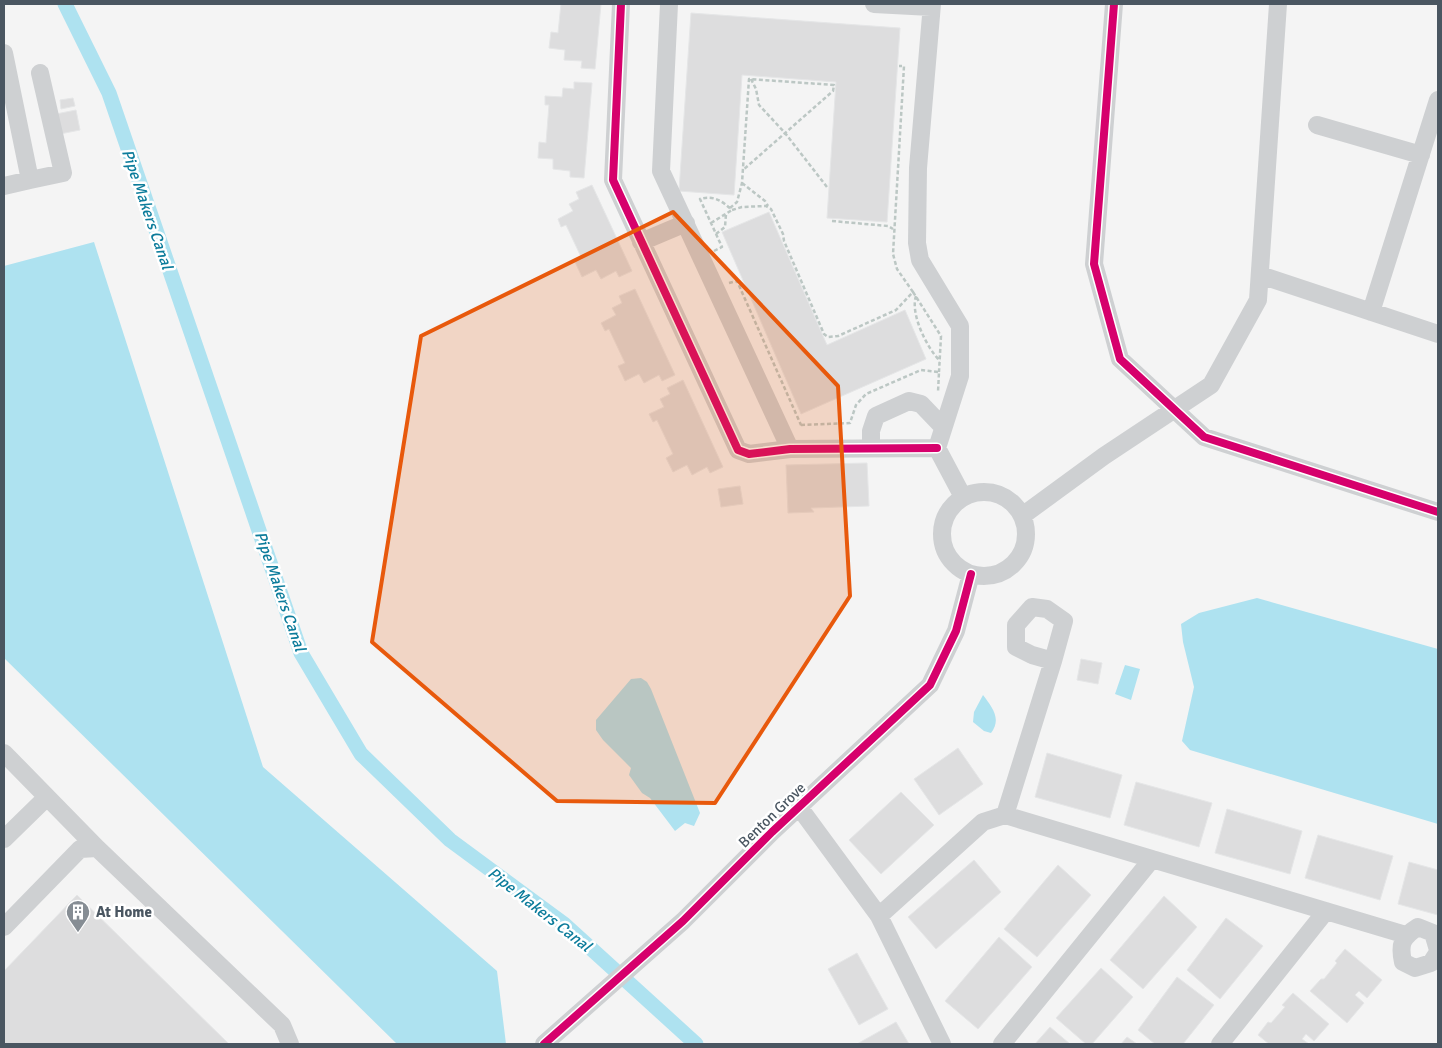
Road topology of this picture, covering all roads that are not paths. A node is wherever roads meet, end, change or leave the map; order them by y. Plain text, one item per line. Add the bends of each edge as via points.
1 (621, 4) edge
2 (669, 4) edge
3 (876, 4) edge
4 (1114, 4) edge
5 (1278, 4) edge
6 (931, 6) edge
7 (4, 53) edge
8 (40, 73) dead end
9 (1438, 100) edge
10 (1316, 125) dead end
11 (1421, 154) junction
12 (30, 180) junction
13 (4, 186) edge
14 (686, 223) junction
15 (641, 242) junction
16 (1260, 275) junction
17 (1371, 312) junction
18 (1438, 334) edge
19 (1174, 409) junction
20 (943, 427) junction
21 (788, 445) junction
22 (871, 448) junction
23 (937, 448) junction
24 (963, 497) junction
25 (1438, 512) edge
26 (1022, 516) junction
27 (970, 574) junction
28 (1053, 661) dead end
29 (4, 753) edge
30 (47, 797) junction
31 (799, 807) junction
32 (1005, 815) junction
33 (4, 839) edge
34 (97, 848) junction
35 (1152, 859) junction
36 (1326, 911) junction
37 (879, 916) junction
38 (4, 927) edge
39 (1406, 934) junction
40 (1435, 934) edge
41 (1438, 951) edge
42 (290, 1044) edge
43 (544, 1044) edge
44 (942, 1044) edge
45 (1002, 1044) edge
46 (1220, 1044) edge

1 - 15 street via 613,180
2 - 14 street via 661,171
3 - 6 street
4 - 19 street via 1094,264 1120,359
5 - 16 street
6 - 20 street via 918,168 917,243 920,260 960,326 960,376
7 - 12 street
8 - 12 street via 63,173
9 - 11 street
10 - 11 street
11 - 17 street
12 - 13 street
14 - 15 street
14 - 21 street
15 - 21 street via 738,450 748,454
16 - 17 street
16 - 19 street via 1258,300 1211,385
17 - 18 street
19 - 25 street via 1204,437
19 - 26 street
20 - 22 street via 921,404 909,402 876,416 871,431
20 - 23 street
21 - 22 street
22 - 23 street
23 - 24 street
24 - 26 street via 976,492 997,494 1014,505
24 - 27 street via 952,505 945,517 943,544 949,557
26 - 27 street via 1025,544 1010,567 984,576
27 - 31 street, Benton Grove via 956,631 930,685
28 - 32 street
29 - 30 street
30 - 33 street
30 - 34 street
31 - 37 street
31 - 43 street, Benton Grove via 683,921
32 - 35 street
32 - 37 street via 983,822
34 - 38 street via 80,850
34 - 42 street via 282,1025
35 - 36 street
35 - 45 street
36 - 39 street
36 - 46 street
37 - 44 street
39 - 40 street via 1418,927
39 - 41 street via 1400,950 1403,962 1415,968 1430,963
40 - 41 street

